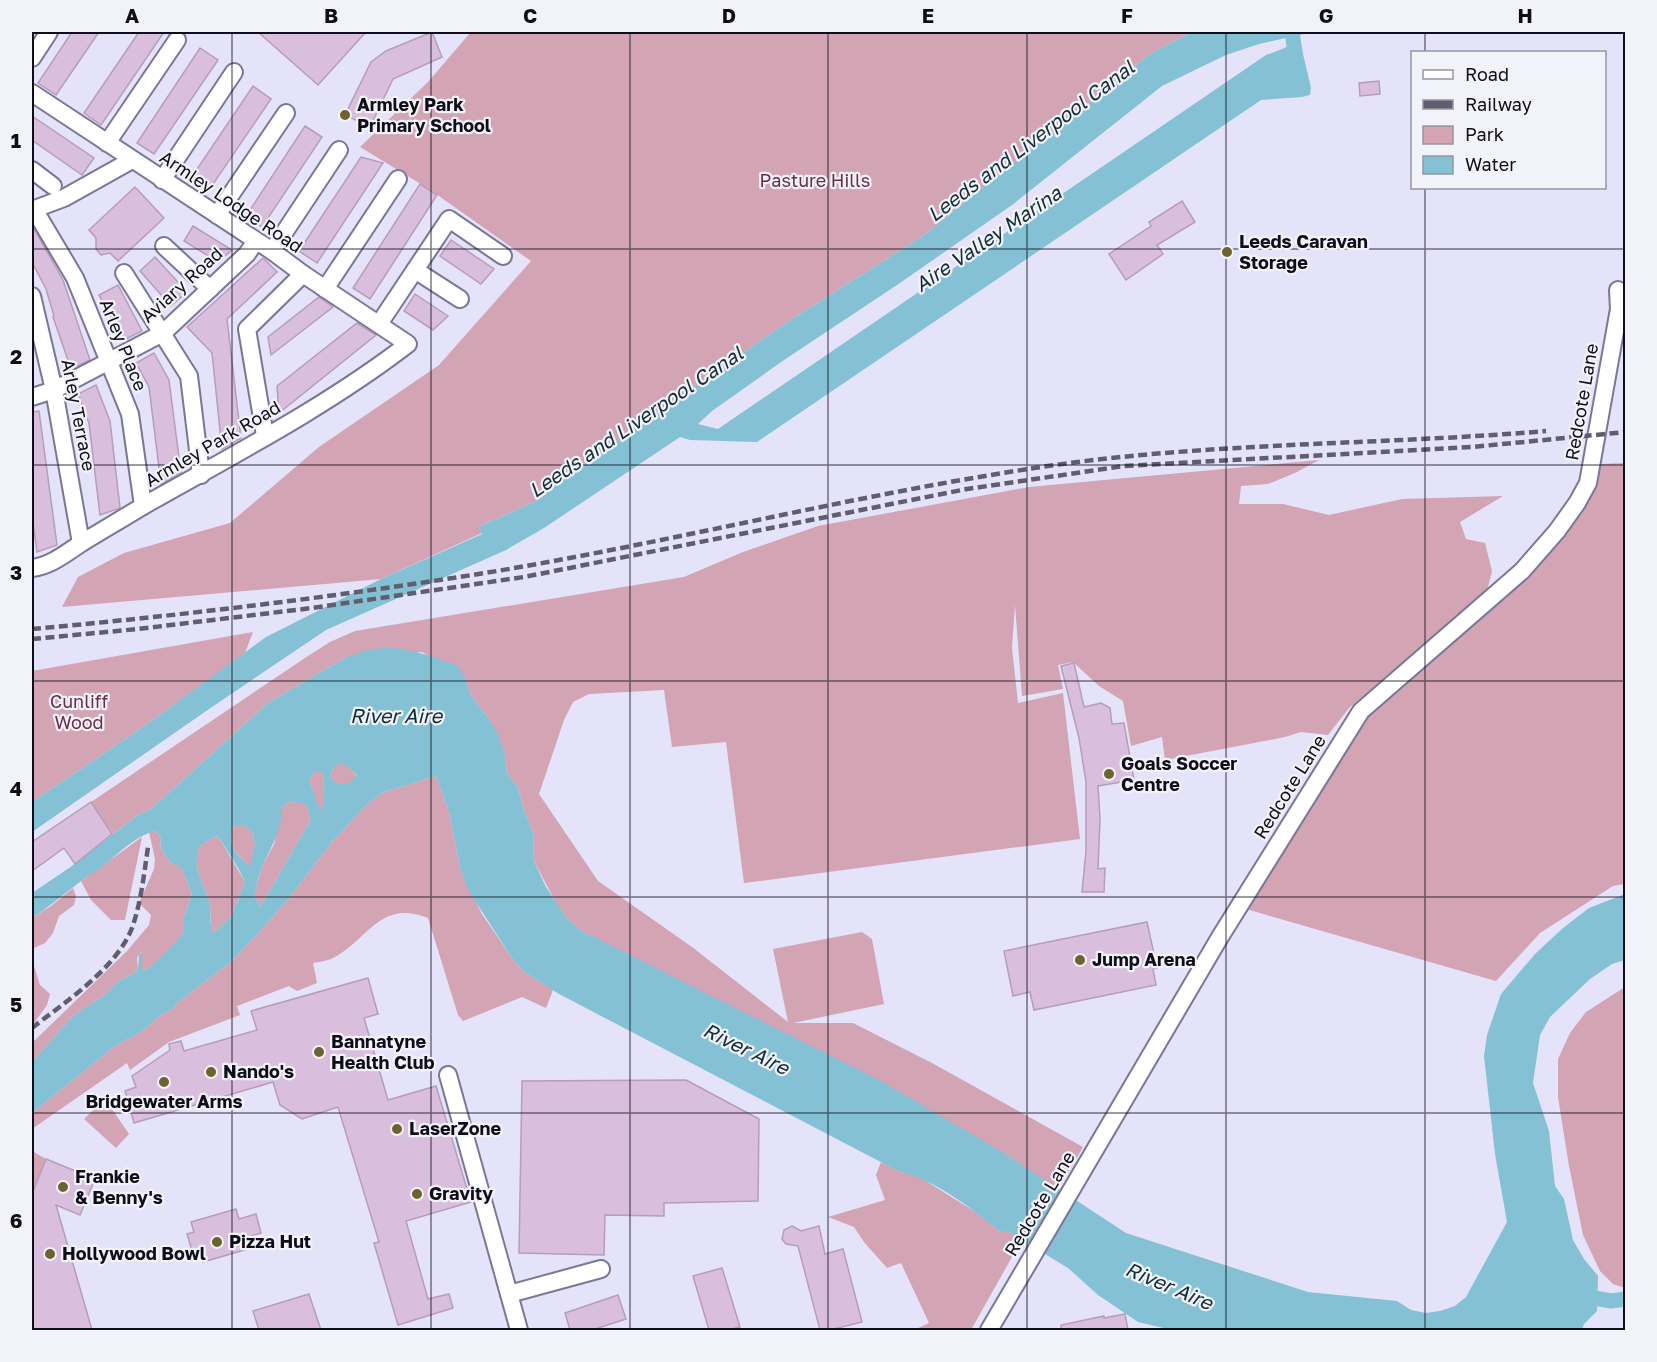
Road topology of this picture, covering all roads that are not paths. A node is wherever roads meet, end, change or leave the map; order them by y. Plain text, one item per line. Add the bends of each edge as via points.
1 (49, 32) edge
2 (177, 40) dead end
3 (32, 58) edge
4 (234, 72) dead end
5 (32, 93) edge
6 (286, 113) dead end
7 (107, 143) junction
8 (339, 150) dead end
9 (132, 160) junction
10 (32, 170) edge
11 (398, 179) dead end
12 (162, 180) junction
13 (53, 186) dead end
14 (33, 209) edge
15 (217, 215) junction
16 (255, 242) junction
17 (164, 246) dead end
18 (272, 251) junction
19 (503, 256) dead end
20 (415, 270) junction
21 (124, 273) dead end
22 (303, 274) junction
23 (210, 289) junction
24 (325, 289) junction
25 (1618, 290) dead end
26 (32, 296) edge
27 (460, 299) dead end
28 (379, 324) junction
29 (163, 333) junction
30 (408, 344) joint
31 (109, 362) junction
32 (54, 390) junction
33 (32, 398) edge
34 (266, 436) junction
35 (201, 475) junction
36 (143, 506) junction
37 (81, 543) junction
38 (32, 568) edge
39 (448, 1075) dead end
40 (601, 1269) dead end
41 (509, 1294) junction
42 (519, 1330) edge
43 (989, 1330) edge

1 - 3 street
2 - 7 street
4 - 12 street
5 - 7 street, Armley Lodge Road
6 - 15 street
7 - 9 street, Armley Lodge Road
8 - 18 street
9 - 12 street, Armley Lodge Road
9 - 14 street via 64,198
10 - 13 street
11 - 24 street
12 - 15 street, Armley Lodge Road
14 - 31 street, Arley Place via 75,278
15 - 16 street, Armley Lodge Road
16 - 18 street, Armley Lodge Road
16 - 23 street, Aviary Road
17 - 23 street
18 - 22 street, Armley Lodge Road
19 - 20 street via 449,219
20 - 27 street
20 - 28 street
21 - 29 street
22 - 24 street, Armley Lodge Road
22 - 34 street via 247,329
23 - 29 street, Aviary Road
24 - 28 street, Armley Lodge Road
25 - 43 street, Redcote Lane via 1619,309 1588,483 1577,503 1522,571 1361,711 1231,920
26 - 32 street, Arley Terrace
28 - 30 street, Armley Lodge Road
29 - 31 street, Aviary Road
29 - 35 street via 189,376
30 - 34 street, Armley Park Road via 367,375
31 - 32 street, Aviary Road
31 - 36 street, Arley Place via 130,414
32 - 33 street, Aviary Road
32 - 37 street, Arley Terrace
34 - 35 street, Armley Park Road
35 - 36 street, Armley Park Road
36 - 37 street, Armley Park Road
37 - 38 street, Armley Park Road via 42,567
39 - 41 street
40 - 41 street
41 - 42 street

